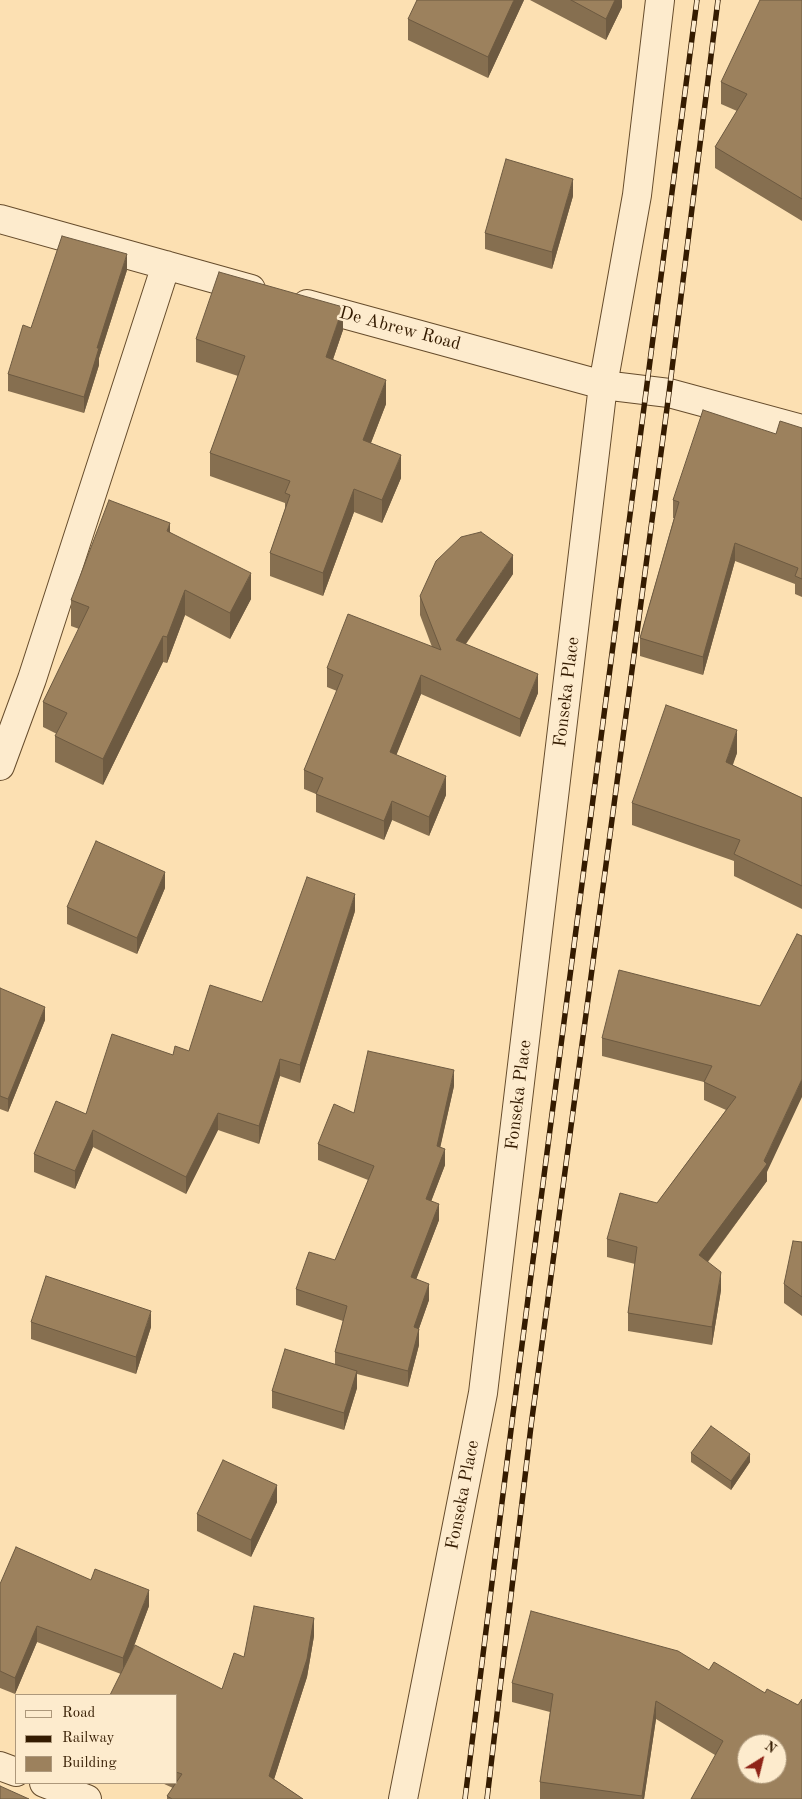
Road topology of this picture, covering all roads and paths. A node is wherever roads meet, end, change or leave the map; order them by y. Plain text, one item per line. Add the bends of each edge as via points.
1 (660, 0) edge
2 (0, 218) edge
3 (166, 265) junction
4 (603, 385) junction
5 (802, 428) edge
6 (0, 766) edge
7 (0, 1766) edge
8 (15, 1772) edge
9 (47, 1784) edge
10 (87, 1799) edge
11 (403, 1799) edge

1 - 4 street, Fonseka Place via 637,195
2 - 3 street, De Abrew Road
3 - 4 street, De Abrew Road
3 - 6 street via 32,679
4 - 5 street, De Abrew Road via 669,393
4 - 11 street, Fonseka Place via 483,1393
7 - 8 street
9 - 10 street

